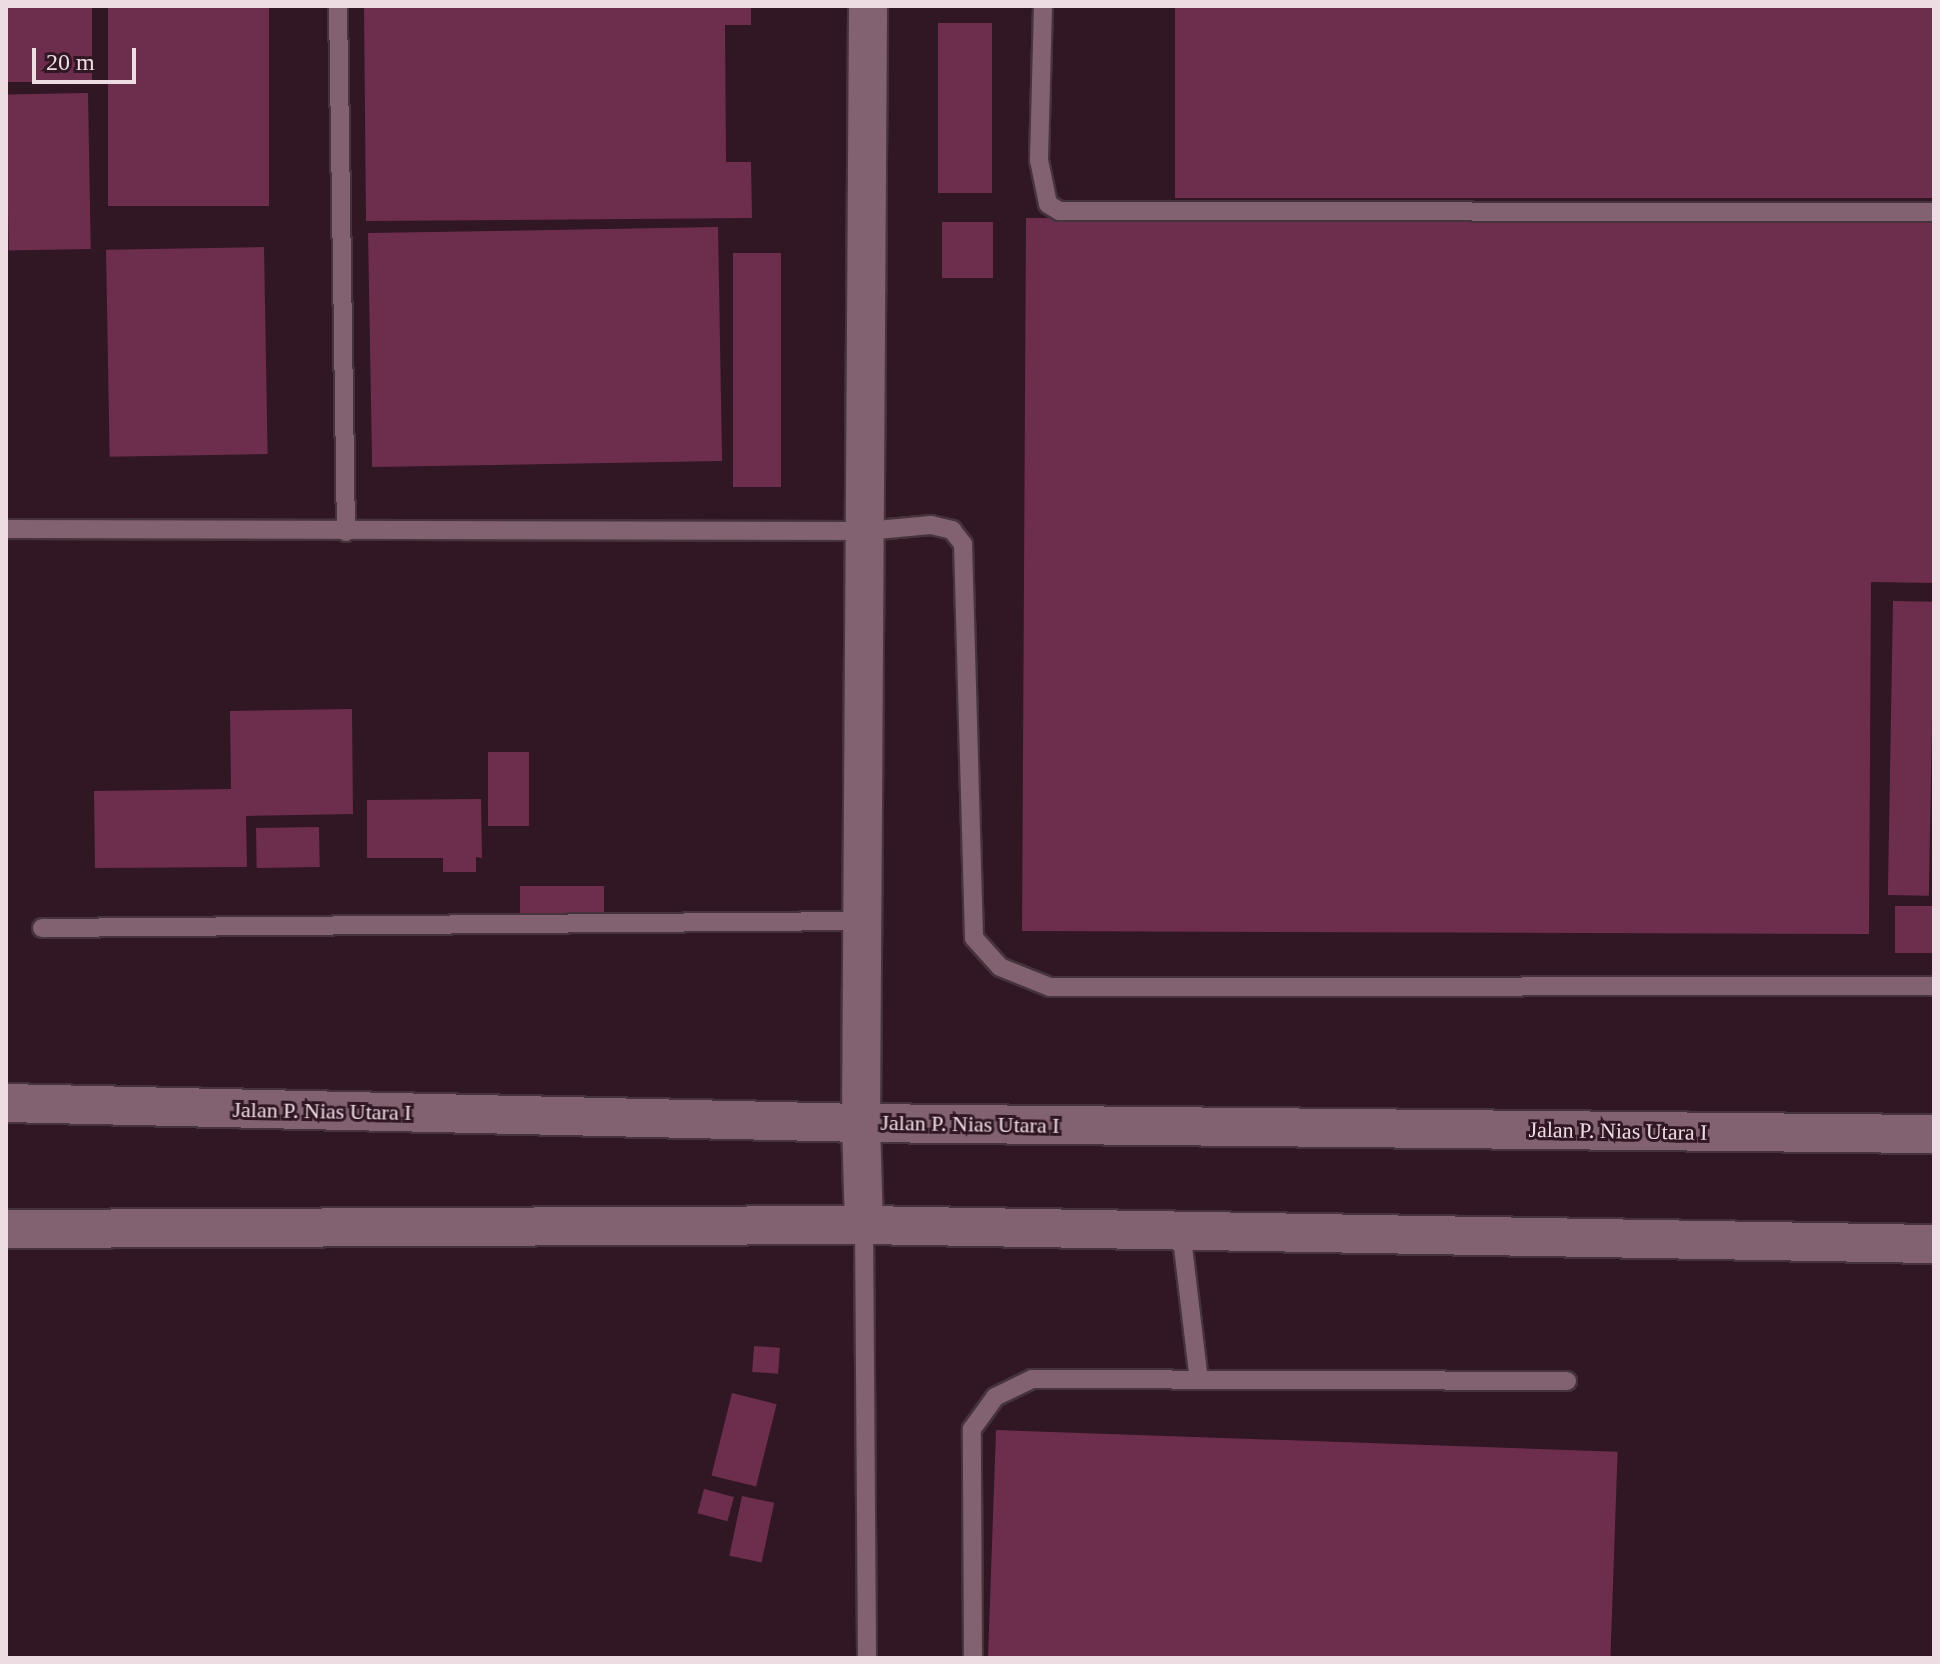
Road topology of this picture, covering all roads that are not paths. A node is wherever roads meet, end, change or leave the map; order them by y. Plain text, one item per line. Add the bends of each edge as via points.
1 (338, 6) edge
2 (868, 6) edge
3 (1043, 6) edge
4 (1934, 212) edge
5 (6, 529) edge
6 (866, 531) junction
7 (346, 532) junction
8 (865, 921) junction
9 (42, 928) dead end
10 (1934, 986) edge
11 (6, 1103) edge
12 (861, 1123) junction
13 (1934, 1134) edge
14 (864, 1225) junction
15 (6, 1229) edge
16 (1181, 1230) junction
17 (1934, 1244) edge
18 (1199, 1380) junction
19 (1567, 1381) dead end
20 (867, 1658) edge
21 (973, 1658) edge

1 - 7 lane
2 - 6 street
3 - 4 lane via 1039,160 1048,204 1059,211
5 - 7 lane
6 - 7 lane
6 - 8 street
6 - 10 lane via 931,525 952,530 963,544 974,938 1000,967 1050,987
8 - 9 lane
8 - 12 street
11 - 12 street, Jalan P. Nias Utara I
12 - 13 street, Jalan P. Nias Utara I
12 - 14 street
14 - 15 street
14 - 16 street
14 - 20 lane
16 - 17 street
16 - 18 lane
18 - 19 lane
18 - 21 lane via 1032,1379 995,1397 972,1429

